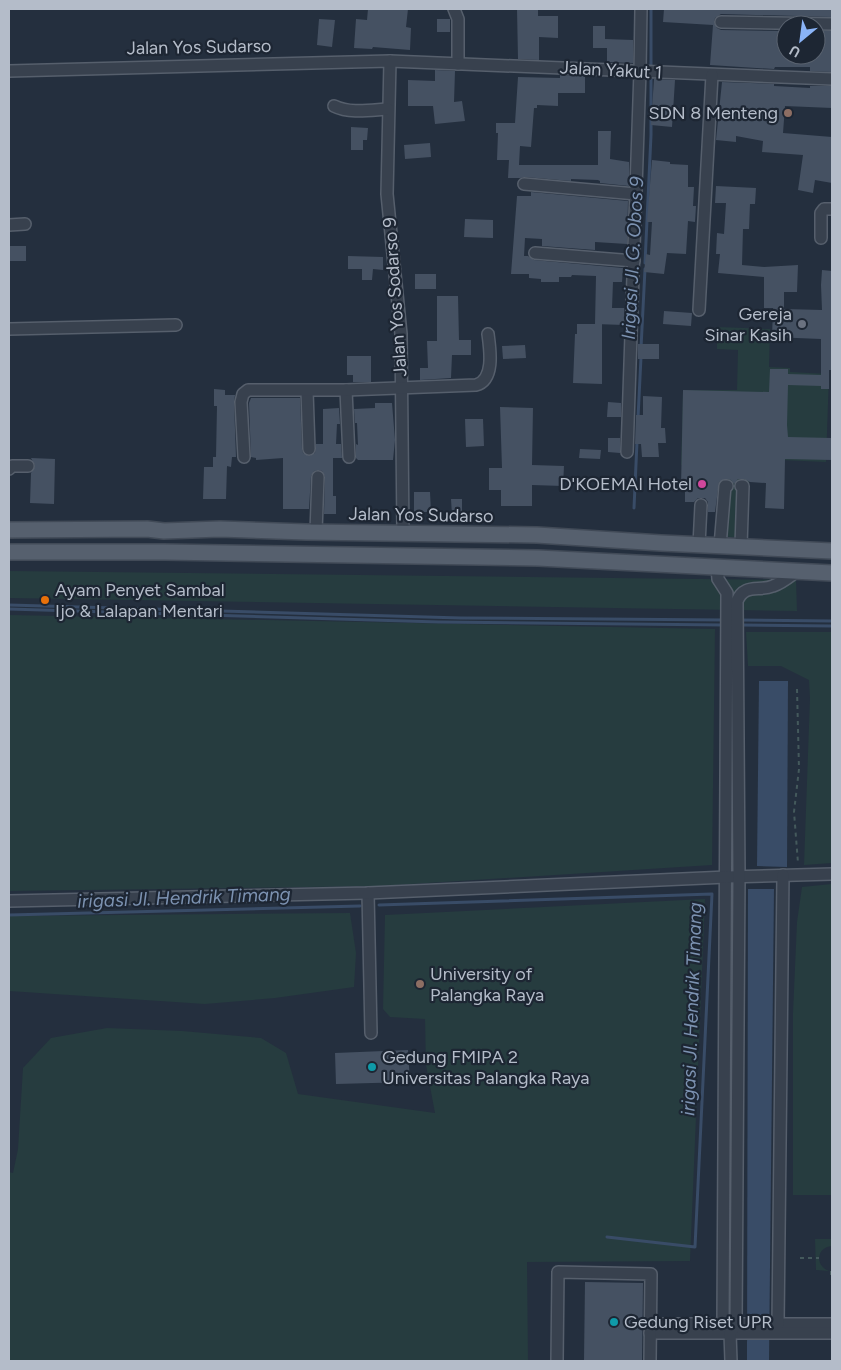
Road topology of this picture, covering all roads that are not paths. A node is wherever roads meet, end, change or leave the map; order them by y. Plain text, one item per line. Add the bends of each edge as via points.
1 (454, 9) edge
2 (641, 9) edge
3 (721, 22) dead end
4 (832, 24) edge
5 (390, 61) junction
6 (458, 64) junction
7 (9, 71) edge
8 (640, 71) junction
9 (712, 75) junction
10 (832, 79) edge
11 (334, 106) dead end
12 (388, 109) junction
13 (524, 184) dead end
14 (636, 194) junction
15 (832, 209) edge
16 (25, 224) dead end
17 (9, 225) edge
18 (821, 238) dead end
19 (535, 253) dead end
20 (634, 261) junction
21 (699, 310) dead end
22 (176, 325) dead end
23 (9, 329) edge
24 (488, 334) dead end
25 (402, 388) junction
26 (346, 390) junction
27 (307, 391) junction
28 (309, 449) dead end
29 (627, 452) dead end
30 (244, 457) dead end
31 (349, 457) dead end
32 (28, 466) dead end
33 (9, 469) edge
34 (318, 477) dead end
35 (726, 486) dead end
36 (742, 486) dead end
37 (700, 505) dead end
38 (9, 530) edge
39 (164, 532) junction
40 (316, 532) junction
41 (403, 533) junction
42 (699, 545) junction
43 (720, 546) junction
44 (741, 546) junction
45 (832, 551) edge
46 (9, 552) edge
47 (164, 552) junction
48 (717, 568) junction
49 (797, 571) junction
50 (832, 573) edge
51 (832, 874) edge
52 (783, 875) junction
53 (739, 876) junction
54 (726, 877) junction
55 (368, 893) junction
56 (9, 901) edge
57 (371, 1033) dead end
58 (832, 1324) edge
59 (774, 1327) junction
60 (650, 1328) junction
61 (736, 1328) junction
62 (832, 1333) edge
63 (557, 1361) edge
64 (650, 1361) edge
65 (731, 1361) edge

1 - 6 street via 458,19
2 - 8 street
3 - 4 street
5 - 6 street, Jalan Yakut 1
5 - 7 street, Jalan Yos Sudarso
5 - 12 street, Jalan Yos Sodarso 9
6 - 8 street, Jalan Yakut 1
8 - 9 street, Jalan Yakut 1
8 - 14 street
9 - 10 street, Jalan Yakut 1
9 - 21 street
11 - 12 street via 348,110
12 - 25 street, Jalan Yos Sodarso 9 via 388,203 401,334
13 - 14 street
14 - 20 street
15 - 18 street via 824,209 821,213
16 - 17 street
19 - 20 street
20 - 29 street
22 - 23 street
24 - 25 street via 488,369 480,384
25 - 26 street
25 - 41 street, Jalan Yos Sodarso 9
26 - 27 street
26 - 31 street
27 - 28 street
27 - 30 street via 248,390 243,394
32 - 33 street
34 - 40 street
35 - 43 street
36 - 44 street
37 - 42 street
38 - 39 main road, Jalan Yos Sudarso via 147,529
39 - 40 main road, Jalan Yos Sudarso via 220,529
39 - 47 main road
40 - 41 main road, Jalan Yos Sudarso
41 - 42 main road, Jalan Yos Sudarso via 537,535
42 - 43 main road, Jalan Yos Sudarso
43 - 44 main road, Jalan Yos Sudarso
44 - 45 main road, Jalan Yos Sudarso
46 - 47 main road
47 - 48 main road via 538,558
48 - 49 main road
48 - 54 street via 718,579 727,593
49 - 50 main road
49 - 53 street via 770,588 747,590 737,601
51 - 52 street
52 - 53 street
52 - 59 street
53 - 54 street
53 - 61 street
54 - 55 street
54 - 61 street
55 - 56 street
55 - 57 street
58 - 59 street
59 - 61 street
59 - 62 street
60 - 61 street
60 - 63 street via 651,1274 558,1272
60 - 64 street
61 - 65 street

